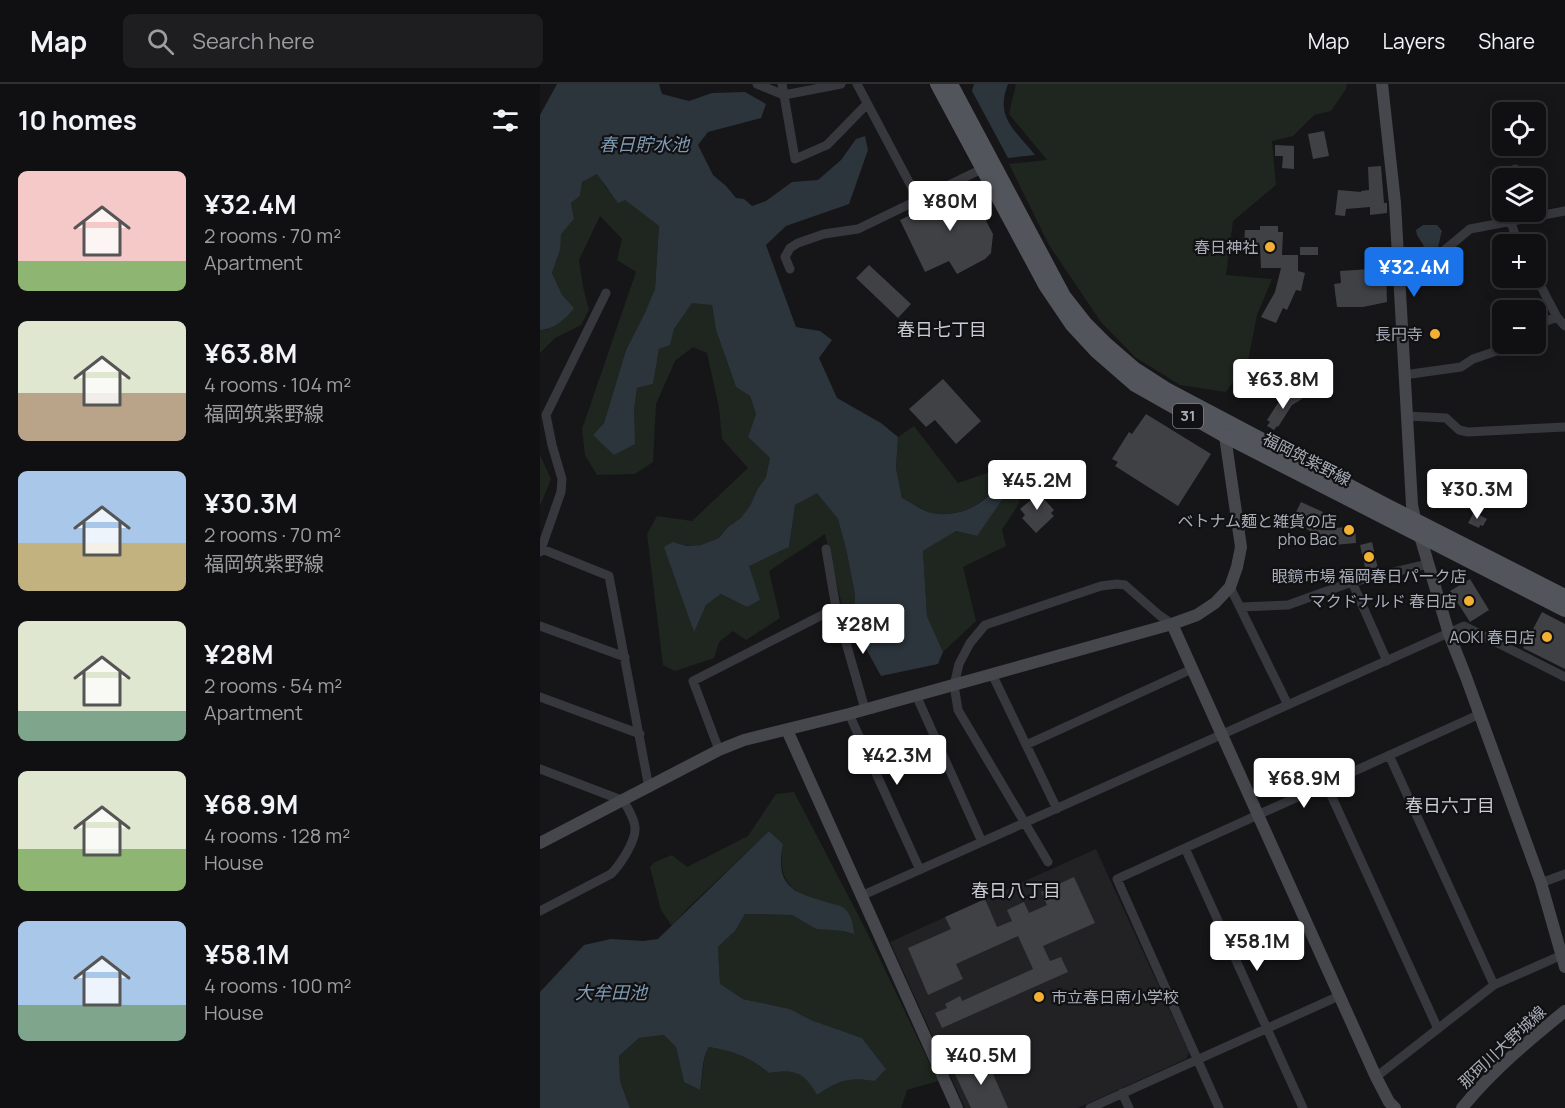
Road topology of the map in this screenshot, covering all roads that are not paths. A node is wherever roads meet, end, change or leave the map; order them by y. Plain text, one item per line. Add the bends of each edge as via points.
1 (757, 84) edge
2 (782, 84) edge
3 (840, 84) edge
4 (857, 84) edge
5 (937, 84) edge
6 (951, 84) edge
7 (1382, 84) edge
8 (784, 95) junction
9 (867, 104) junction
10 (982, 169) junction
11 (918, 199) junction
12 (1565, 211) edge
13 (1546, 215) edge
14 (1511, 222) joint
15 (1515, 234) edge
16 (790, 269) dead end
17 (1398, 277) junction
18 (1542, 288) edge
19 (606, 293) dead end
20 (1557, 317) junction
21 (1546, 321) edge
22 (1565, 326) edge
23 (1492, 353) edge
24 (1404, 375) junction
25 (1407, 416) junction
26 (1565, 427) edge
27 (1225, 436) junction
28 (1415, 519) junction
29 (1419, 534) junction
30 (826, 549) dead end
31 (541, 550) edge
32 (1428, 564) junction
33 (1352, 582) junction
34 (1230, 587) junction
35 (1565, 596) edge
36 (1241, 607) junction
37 (836, 608) junction
38 (1565, 610) edge
39 (1172, 624) junction
40 (540, 626) edge
41 (1449, 634) junction
42 (625, 657) junction
43 (1387, 661) junction
44 (1192, 669) junction
45 (992, 674) junction
46 (1565, 677) edge
47 (954, 685) junction
48 (916, 695) junction
49 (540, 697) edge
50 (1288, 705) junction
51 (865, 709) junction
52 (849, 714) junction
53 (1480, 714) junction
54 (787, 730) junction
55 (640, 734) junction
56 (1222, 735) junction
57 (1026, 745) junction
58 (719, 750) junction
59 (1389, 755) junction
60 (540, 770) edge
61 (1326, 784) junction
62 (649, 788) junction
63 (624, 801) junction
64 (1057, 809) junction
65 (1258, 815) junction
66 (1025, 823) junction
67 (982, 842) junction
68 (540, 843) edge
69 (1185, 848) junction
70 (1048, 862) dead end
71 (920, 870) junction
72 (1565, 874) edge
73 (1541, 883) junction
74 (861, 896) junction
75 (540, 910) edge
76 (1563, 961) edge
77 (1494, 985) junction
78 (1339, 996) junction
79 (1565, 1011) edge
80 (1268, 1028) junction
81 (1438, 1029) junction
82 (1197, 1060) junction
83 (1376, 1077) junction
84 (1122, 1093) junction
85 (957, 1108) edge
86 (1090, 1108) edge
87 (1129, 1108) edge
88 (1219, 1108) edge
89 (1303, 1108) edge
90 (1395, 1108) edge
91 (1462, 1108) edge

1 - 8 street
2 - 8 street
3 - 8 street
4 - 9 street
5 - 10 main road, 福岡筑紫野線 / 31
6 - 28 main road, 福岡筑紫野線 / 31 via 1064,296 1105,343 1134,369 1166,389
7 - 17 street via 1395,203
8 - 9 street via 795,159 827,145
9 - 11 street
10 - 11 street
10 - 27 main road, 福岡筑紫野線 / 31 via 1045,285 1096,351 1136,385
11 - 16 street via 858,229 798,243 785,257
12 - 13 street
14 - 15 street
14 - 17 street via 1470,229 1417,273
17 - 24 street
18 - 20 street
19 - 31 street via 546,415 562,479
20 - 21 street
20 - 22 street
23 - 24 street via 1461,367
24 - 25 street
25 - 26 street via 1446,418 1459,430 1468,432
25 - 28 street
27 - 29 main road, 福岡筑紫野線 / 31
27 - 34 street via 1241,546
28 - 29 street
28 - 35 main road, 福岡筑紫野線 / 31
29 - 32 street
29 - 38 main road, 福岡筑紫野線 / 31
30 - 37 street
31 - 42 street via 609,576
32 - 33 street
32 - 41 street
33 - 36 street via 1288,605
33 - 43 street
34 - 36 street
34 - 39 street via 1197,615
36 - 50 street
37 - 51 street
37 - 58 street via 693,681
39 - 44 street
39 - 45 street
39 - 47 street via 1125,585 1101,586 985,625 959,664
40 - 42 street
41 - 43 street
41 - 46 street via 1464,626
41 - 53 street
42 - 55 street
43 - 50 street
44 - 56 street
44 - 57 street
45 - 47 street
45 - 57 street
47 - 48 street
47 - 66 street via 958,710
48 - 51 street
48 - 67 street
49 - 55 street
50 - 56 street
51 - 52 street
52 - 54 street
52 - 71 street
53 - 59 street
53 - 73 street
54 - 58 street
54 - 74 street
55 - 62 street
56 - 64 street
56 - 65 street
57 - 64 street
58 - 62 street
59 - 61 street
59 - 77 street
60 - 63 street
61 - 65 street
61 - 81 street
62 - 63 street
63 - 68 street
63 - 75 street via 635,828 621,865 611,874
64 - 66 street
65 - 69 street
65 - 78 street
66 - 67 street
66 - 70 street
67 - 71 street
69 - 80 street
69 - 82 street via 1117,879
71 - 74 street
72 - 73 street
73 - 76 street
74 - 85 street
76 - 77 street
77 - 81 street
78 - 80 street
78 - 83 street
79 - 91 street, 那珂川大野城線 via 1490,1076
80 - 82 street
80 - 89 street
81 - 83 street
82 - 84 street
82 - 88 street
83 - 90 street
84 - 86 street
84 - 87 street

